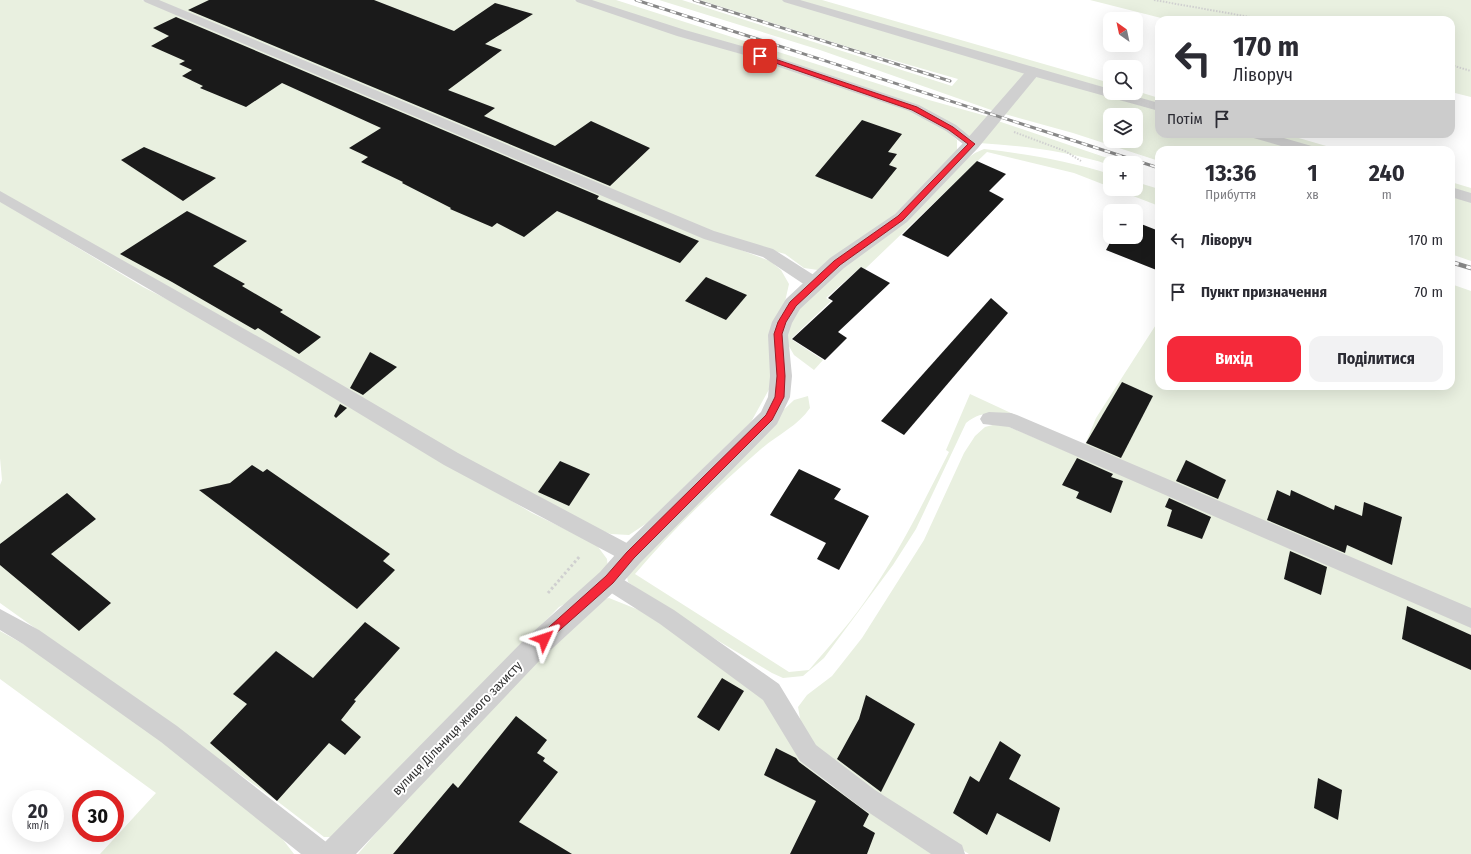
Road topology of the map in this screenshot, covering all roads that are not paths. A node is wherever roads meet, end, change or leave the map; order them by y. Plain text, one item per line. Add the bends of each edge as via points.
1 (149, 0) edge
2 (581, 0) edge
3 (788, 0) edge
4 (1033, 72) junction
5 (1155, 106) edge
6 (1269, 138) edge
7 (972, 144) junction
8 (1296, 146) edge
9 (1455, 193) edge
10 (0, 196) edge
11 (1471, 198) edge
12 (814, 283) junction
13 (989, 419) dead end
14 (631, 555) junction
15 (609, 580) junction
16 (1471, 618) edge
17 (0, 619) edge
18 (321, 854) edge
19 (336, 854) edge
20 (953, 854) edge

1 - 12 lane via 709,234 768,253
2 - 7 lane via 745,51 914,108 951,128
3 - 4 lane
4 - 5 lane
4 - 7 street, вулиця Дільниця живого захисту
6 - 8 lane
7 - 12 street, вулиця Дільниця живого захисту via 901,218 837,263
9 - 11 lane
10 - 14 lane via 451,459
12 - 14 street, вулиця Дільниця живого захисту via 793,304 778,334 781,376 779,397 769,418
13 - 16 lane via 1011,420
14 - 15 street, вулиця Дільниця живого захисту
15 - 19 street, вулиця Дільниця живого захисту via 533,649
15 - 20 lane via 667,617 771,692 808,753 867,798
17 - 18 lane via 32,637 169,734

